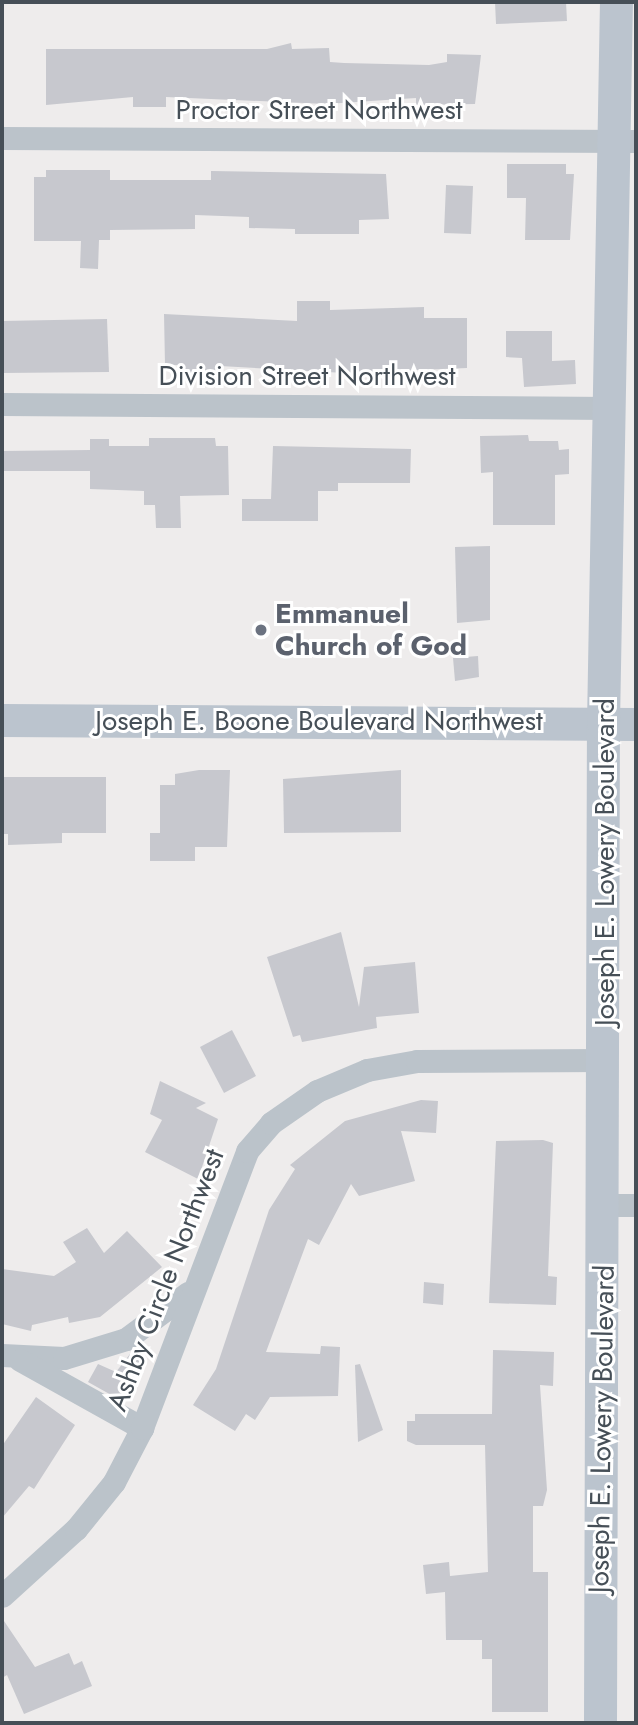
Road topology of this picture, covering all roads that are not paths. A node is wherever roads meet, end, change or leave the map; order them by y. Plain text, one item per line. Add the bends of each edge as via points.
1 (615, 2) edge
2 (2, 138) edge
3 (625, 141) edge
4 (2, 404) edge
5 (612, 408) junction
6 (2, 720) edge
7 (603, 723) junction
8 (636, 724) edge
9 (606, 1060) junction
10 (620, 1205) edge
11 (193, 1288) junction
12 (11, 1357) edge
13 (142, 1428) junction
14 (2, 1596) edge
15 (600, 1723) edge

1 - 3 main road, Joseph E. Lowery Boulevard
2 - 3 street, Proctor Street Northwest
3 - 5 main road, Joseph E. Lowery Boulevard
4 - 5 street, Division Street Northwest
5 - 7 main road, Joseph E. Lowery Boulevard
6 - 7 main road, Joseph E. Boone Boulevard Northwest
7 - 8 main road, Joseph E. Boone Boulevard Northwest
7 - 9 main road, Joseph E. Lowery Boulevard
9 - 10 main road, Joseph E. Lowery Boulevard
9 - 11 street, Ashby Circle Northwest via 417,1061 367,1070 317,1091 271,1123 247,1151
10 - 15 main road, Joseph E. Lowery Boulevard
11 - 12 street via 159,1321 127,1339 64,1358
11 - 13 street, Ashby Circle Northwest
12 - 13 street
13 - 14 street, Ashby Circle Northwest via 114,1482 76,1529

